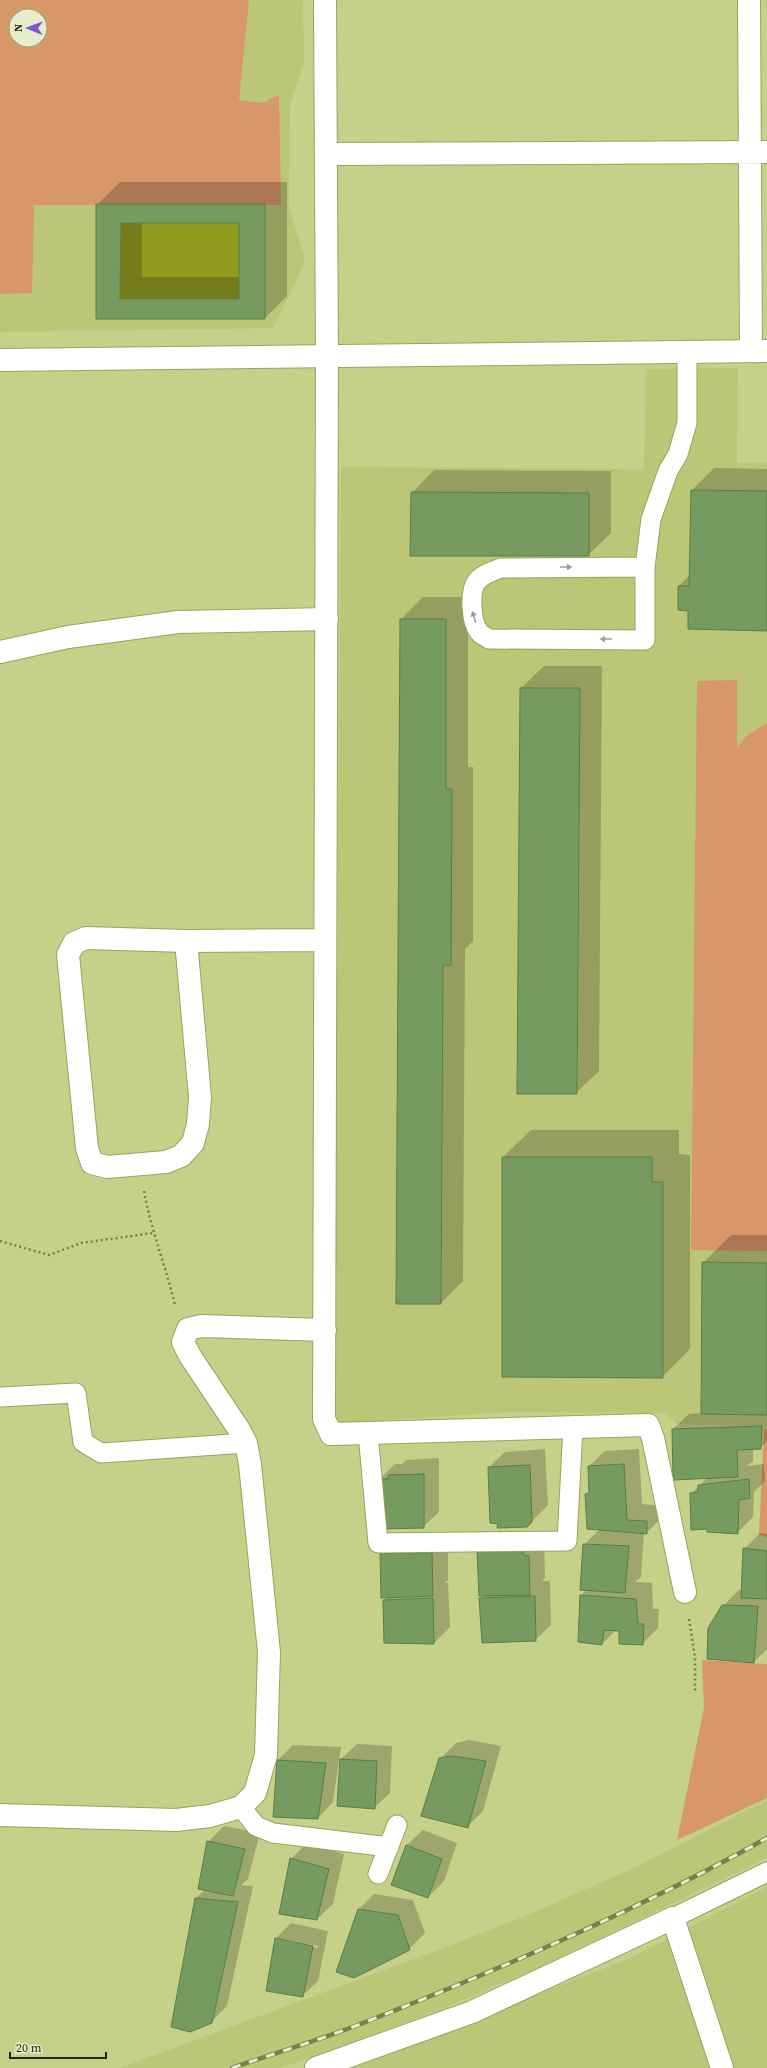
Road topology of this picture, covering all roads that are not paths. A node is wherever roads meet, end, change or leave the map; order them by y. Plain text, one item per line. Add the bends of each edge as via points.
1 (325, 0) edge
2 (749, 0) edge
3 (758, 152) edge
4 (326, 154) junction
5 (759, 351) edge
6 (687, 352) junction
7 (327, 357) junction
8 (0, 360) edge
9 (645, 567) junction
10 (327, 619) junction
11 (0, 652) edge
12 (325, 940) junction
13 (186, 941) junction
14 (325, 1330) junction
15 (0, 1397) edge
16 (573, 1427) junction
17 (368, 1433) junction
18 (246, 1443) junction
19 (685, 1592) road end
20 (241, 1807) junction
21 (0, 1815) edge
22 (397, 1825) dead end
23 (389, 1847) junction
24 (767, 1872) edge
25 (378, 1874) dead end
26 (673, 1918) junction
27 (316, 2068) edge
28 (722, 2068) edge

1 - 4 street
2 - 3 street
3 - 4 street
3 - 5 street
4 - 7 street
5 - 6 street
6 - 7 street
6 - 9 lane via 687,423 678,454 668,471 651,519
7 - 8 street
7 - 10 street
9 -> 9 lane via 645,640 490,639 479,632 472,611 472,590 477,580 501,568
10 - 11 street via 178,622 68,638
10 - 12 street
12 - 13 street
12 - 14 street
13 - 13 street via 86,938 74,943 68,955 87,1148 92,1163 107,1167 166,1162 181,1156 193,1143 198,1124 200,1097
14 - 17 street via 324,1419 328,1429 331,1434
14 - 18 street via 202,1326 188,1329 183,1342 190,1356
15 - 18 lane via 76,1393 83,1442 101,1453
16 - 17 street
16 - 17 lane via 567,1541 378,1543
16 - 19 street via 648,1425 653,1438
18 - 20 street via 269,1660 266,1754 255,1793
20 - 21 street via 210,1816 176,1820
20 - 23 lane via 256,1826 273,1834
22 - 23 lane
23 - 25 lane
24 - 26 lane
26 - 27 street via 472,2012
26 - 28 street

